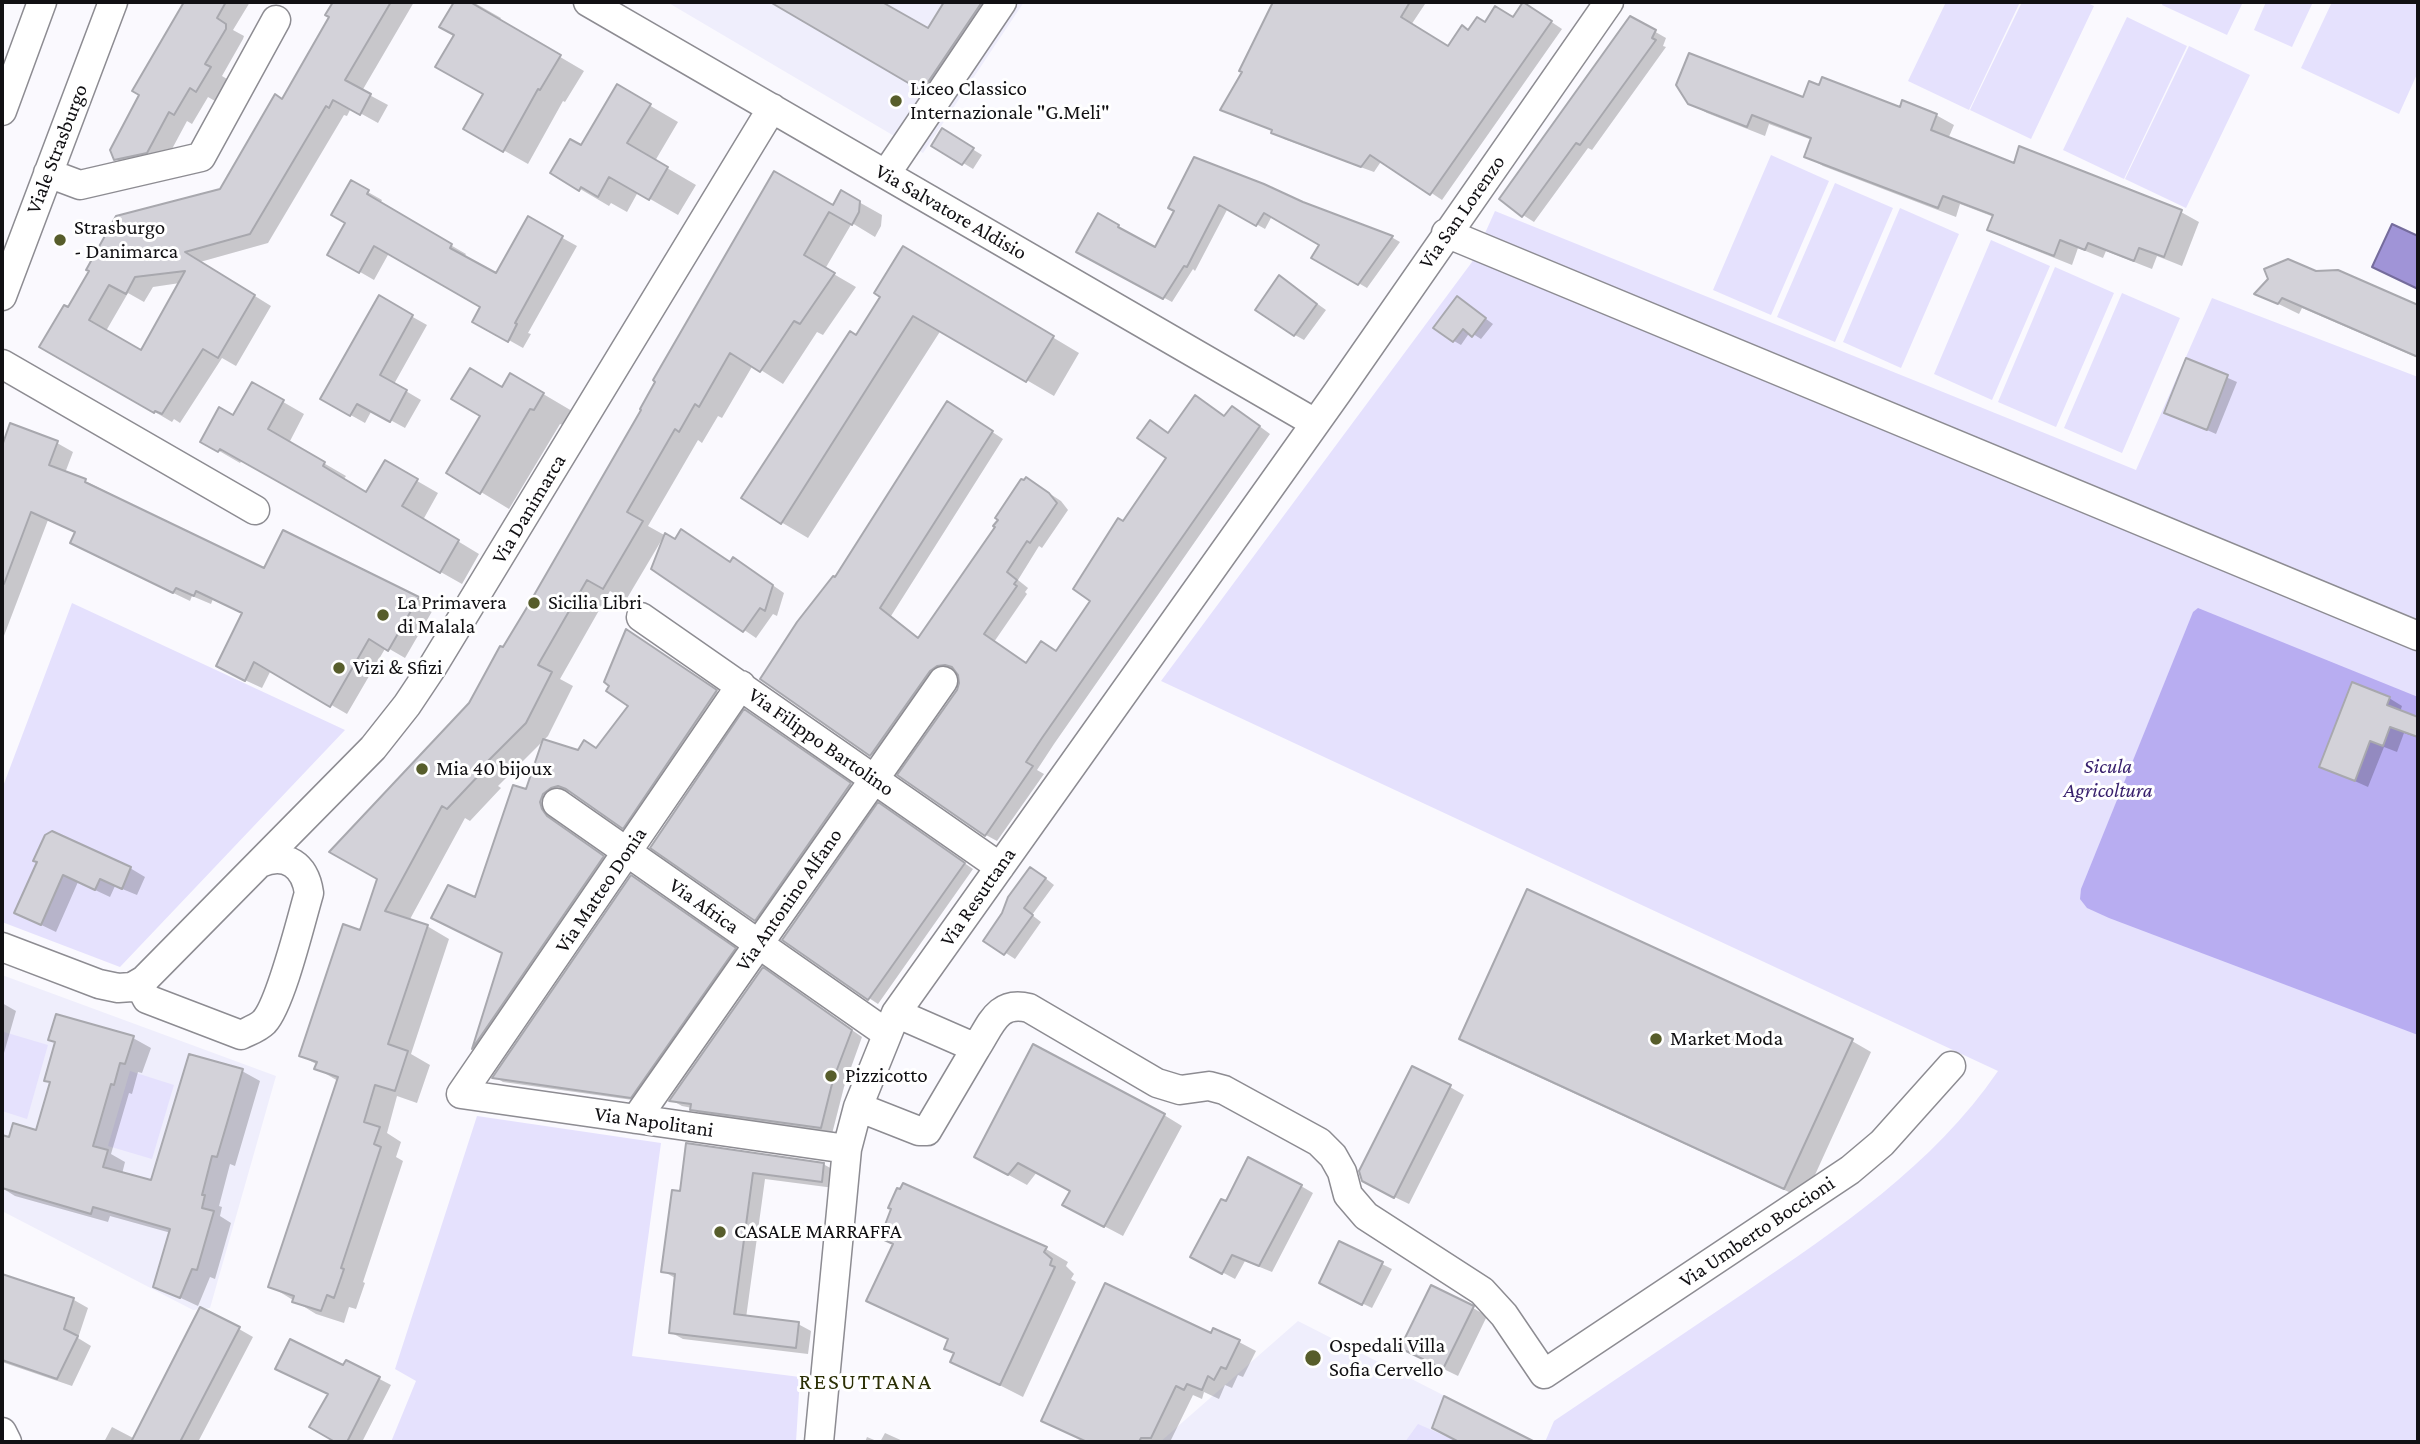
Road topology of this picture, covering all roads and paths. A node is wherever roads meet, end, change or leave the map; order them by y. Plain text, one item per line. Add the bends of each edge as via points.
1 (42, 2) edge
2 (113, 2) edge
3 (588, 2) edge
4 (1002, 2) edge
5 (1609, 2) edge
6 (276, 20) dead end
7 (772, 108) junction
8 (2, 111) edge
9 (48, 173) junction
10 (886, 174) junction
11 (1446, 233) junction
12 (2, 296) edge
13 (2, 364) edge
14 (1315, 423) junction
15 (256, 510) dead end
16 (641, 617) dead end
17 (2418, 636) edge
18 (943, 681) dead end
19 (741, 685) junction
20 (874, 779) junction
21 (557, 803) dead end
22 (627, 852) junction
23 (260, 863) junction
24 (1000, 867) junction
25 (758, 943) junction
26 (2, 947) edge
27 (144, 981) junction
28 (891, 1023) junction
29 (976, 1048) junction
30 (1951, 1066) dead end
31 (460, 1094) joint
32 (858, 1107) junction
33 (636, 1119) junction
34 (847, 1149) junction
35 (2, 1432) edge
36 (7, 1442) edge
37 (819, 1442) edge

1 - 8 street
2 - 9 street, Viale Strasburgo
3 - 7 street, Via Salvatore Aldisio
4 - 10 street
5 - 11 street, Via San Lorenzo
6 - 9 street via 201,157 80,185
7 - 10 street, Via Salvatore Aldisio
7 - 23 street, Via Danimarca via 433,667 373,748
9 - 12 street, Viale Strasburgo
10 - 14 street, Via Salvatore Aldisio
11 - 14 street, Via San Lorenzo
11 - 17 street
13 - 15 street
14 - 24 street, Via Resuttana
16 - 19 street, Via Filippo Bartolino
18 - 20 street, Via Antonino Alfano
19 - 20 street, Via Filippo Bartolino
19 - 22 street, Via Matteo Donia
20 - 24 street, Via Filippo Bartolino
20 - 25 street, Via Antonino Alfano
21 - 22 street, Via Africa
22 - 25 street, Via Africa
22 - 31 street, Via Matteo Donia
23 - 27 street, Via Danimarca
23 - 27 street via 284,859 307,879 309,893 265,1021 241,1035 147,999 141,988
24 - 28 street, Via Resuttana
25 - 28 street, Via Africa
25 - 33 street, Via Antonino Alfano
26 - 27 street via 99,984 118,988
28 - 29 street, Via Africa
28 - 32 street, Via Resuttana
29 - 30 street, Via Umberto Boccioni via 998,1015 1015,1005 1157,1083 1180,1090 1209,1086 1224,1090 1319,1142 1333,1156 1348,1195 1366,1216 1482,1291 1544,1374 1850,1170 1882,1143
29 - 32 street via 927,1131 919,1132
31 - 33 street, Via Napolitani
32 - 34 street, Via Resuttana
33 - 34 street, Via Napolitani
34 - 37 street, Via Resuttana
35 - 36 street

